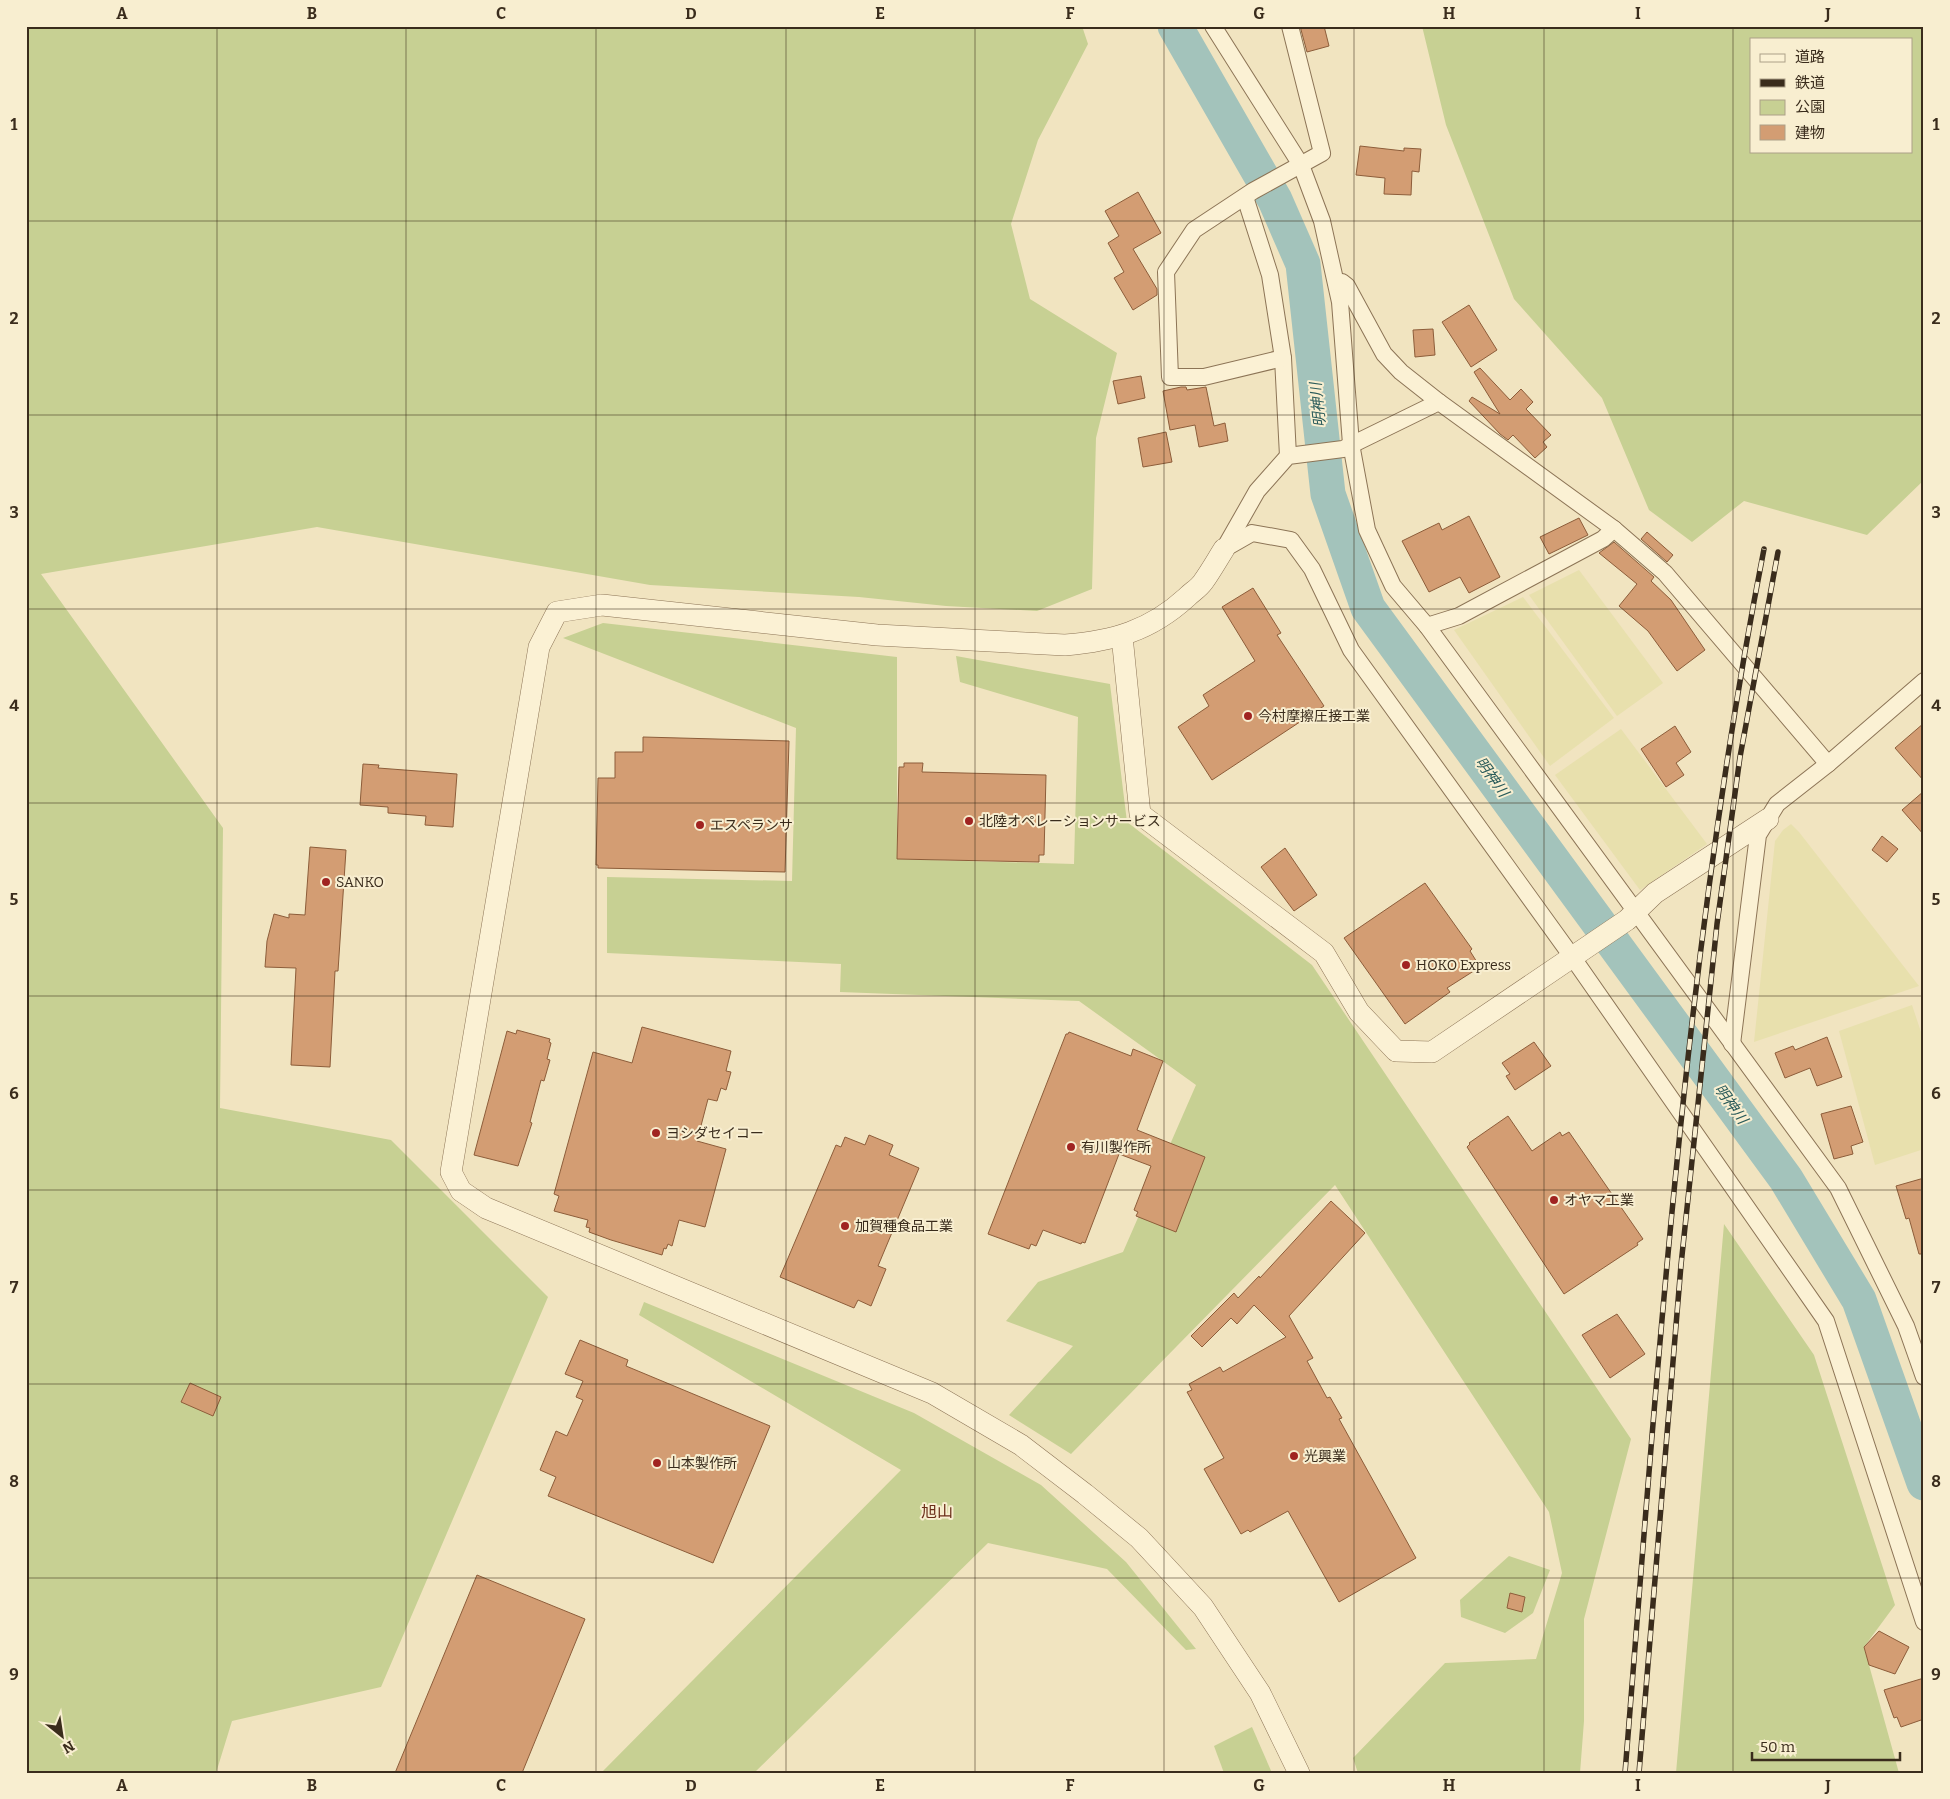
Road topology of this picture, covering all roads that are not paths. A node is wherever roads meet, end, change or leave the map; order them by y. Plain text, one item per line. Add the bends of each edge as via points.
1 (1213, 26) edge
2 (1290, 26) edge
3 (1301, 165) junction
4 (1249, 194) junction
5 (1336, 282) junction
6 (1283, 358) junction
7 (1439, 402) junction
8 (1347, 446) junction
9 (1288, 456) junction
10 (1614, 528) junction
11 (1224, 549) junction
12 (1427, 626) junction
13 (1122, 636) junction
14 (1924, 681) edge
15 (1828, 764) junction
16 (1768, 819) junction
17 (1631, 916) junction
18 (1580, 953) junction
19 (1732, 1044) junction
20 (1924, 1377) edge
21 (1924, 1622) edge
22 (1299, 1773) edge

1 - 3 street
2 - 3 street via 1322,153
3 - 4 street
3 - 5 street via 1322,221
4 - 6 street via 1270,275
4 - 6 street via 1194,230 1166,272 1170,377 1204,378
5 - 7 street via 1347,286 1384,354
5 - 8 street via 1340,302
6 - 9 street
7 - 8 street
7 - 10 street
8 - 9 street
8 - 12 street via 1367,530 1393,586
9 - 11 street via 1257,491
10 - 12 street via 1603,539 1459,616
10 - 15 street via 1665,573
11 - 13 street via 1202,583 1173,610 1150,625
11 - 18 street via 1252,532 1291,540 1312,569 1351,650
12 - 17 street
13 - 18 street via 1140,814 1324,953 1360,1012 1396,1051 1432,1052
13 - 22 street via 1065,645 877,635 602,604 557,612 539,647 450,1172 462,1191 486,1208 932,1393 1021,1445 1139,1538 1203,1607 1260,1693
14 - 15 street
15 - 16 street via 1777,804
16 - 17 street via 1655,894
16 - 19 street via 1758,835
17 - 18 street
17 - 19 street
18 - 21 street via 1826,1321
19 - 20 street via 1838,1188 1906,1326

